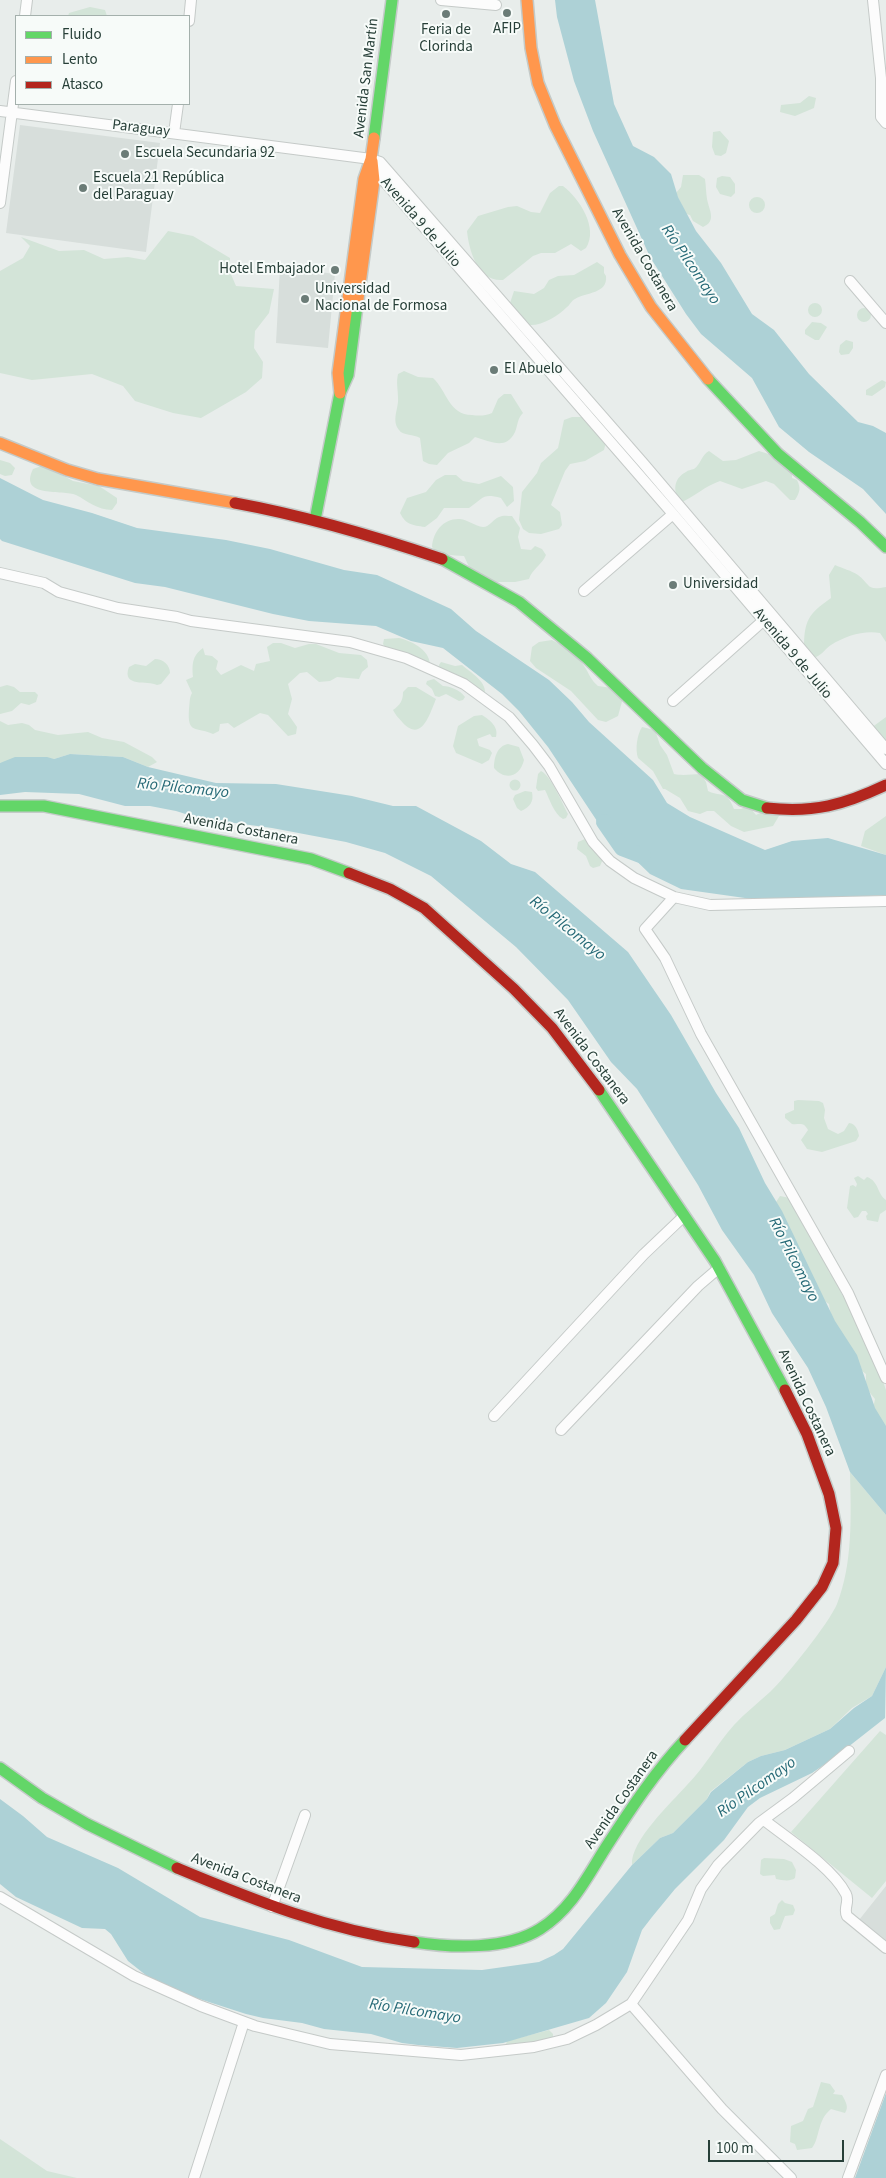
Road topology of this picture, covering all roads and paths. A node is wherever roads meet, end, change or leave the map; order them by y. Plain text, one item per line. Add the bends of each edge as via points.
1 (27, 0) edge
2 (191, 0) edge
3 (392, 0) edge
4 (441, 0) edge
5 (527, 0) edge
6 (873, 0) edge
7 (496, 5) dead end
8 (25, 15) edge
9 (190, 15) edge
10 (15, 89) edge
11 (178, 105) edge
12 (0, 111) edge
13 (12, 112) junction
14 (886, 123) edge
15 (174, 133) junction
16 (371, 159) junction
17 (0, 203) edge
18 (850, 281) dead end
19 (886, 323) edge
20 (529, 341) junction
21 (0, 443) edge
22 (673, 514) junction
23 (315, 520) junction
24 (886, 547) edge
25 (720, 562) junction
26 (0, 573) edge
27 (584, 591) dead end
28 (764, 620) junction
29 (673, 701) dead end
30 (886, 749) edge
31 (886, 764) edge
32 (886, 785) edge
33 (0, 806) edge
34 (674, 897) junction
35 (886, 901) edge
36 (684, 1216) junction
37 (719, 1268) junction
38 (886, 1378) edge
39 (494, 1416) dead end
40 (562, 1430) dead end
41 (849, 1751) dead end
42 (0, 1768) edge
43 (305, 1815) dead end
44 (764, 1820) junction
45 (0, 1897) edge
46 (272, 1907) junction
47 (886, 1948) edge
48 (631, 2004) junction
49 (244, 2022) junction
50 (886, 2075) edge
51 (194, 2178) edge
52 (791, 2178) edge
53 (848, 2178) edge

1 - 8 street
2 - 9 street
3 - 16 street, Avenida San Martín
4 - 7 street
5 - 24 street, Avenida Costanera via 538,83 555,125 620,255 651,307 708,379 778,454
6 - 14 street via 881,78 881,117
10 - 13 street
11 - 15 street
12 - 13 street, Paraguay
13 - 15 street, Paraguay
13 - 17 street
15 - 16 street, Paraguay
16 - 20 street, Avenida 9 de Julio via 380,162
16 - 23 street, Avenida San Martín via 374,181 348,375 340,393
18 - 19 street
20 - 22 street, Avenida 9 de Julio
20 - 25 street, Avenida 9 de Julio
21 - 23 street via 98,479 256,506
22 - 25 street, Avenida 9 de Julio
22 - 27 street
23 - 32 street via 446,560 519,602 587,658 702,768 742,800 766,808 817,809 858,798
25 - 28 street, Avenida 9 de Julio
25 - 30 street, Avenida 9 de Julio
26 - 34 street via 44,583 59,592 118,608 350,642 406,658 464,684 509,717 521,731 549,766 593,842 610,862 634,878
28 - 29 street
28 - 31 street, Avenida 9 de Julio
33 - 36 street, Avenida Costanera via 44,806 311,859 390,889 424,908 552,1028 598,1088
34 - 35 street via 710,904
34 - 38 street via 645,929 665,958 701,1034 848,1293
36 - 37 street, Avenida Costanera
36 - 39 street via 644,1254
37 - 40 street via 698,1286
37 - 46 street, Avenida Costanera via 807,1434 829,1494 836,1528 833,1562 822,1587 796,1620 668,1758 638,1798 582,1888 562,1914 539,1930 516,1939 481,1946 432,1945 377,1937
41 - 44 street
42 - 46 street, Avenida Costanera via 87,1824 177,1868
43 - 46 street
44 - 47 street via 842,1886 847,1897 844,1911 847,1916
44 - 48 street via 718,1865 701,1889 688,1920
45 - 49 street via 134,1976
48 - 49 street via 567,2039 534,2047 460,2055 330,2044
48 - 52 street via 722,2110
49 - 51 street
50 - 53 street

